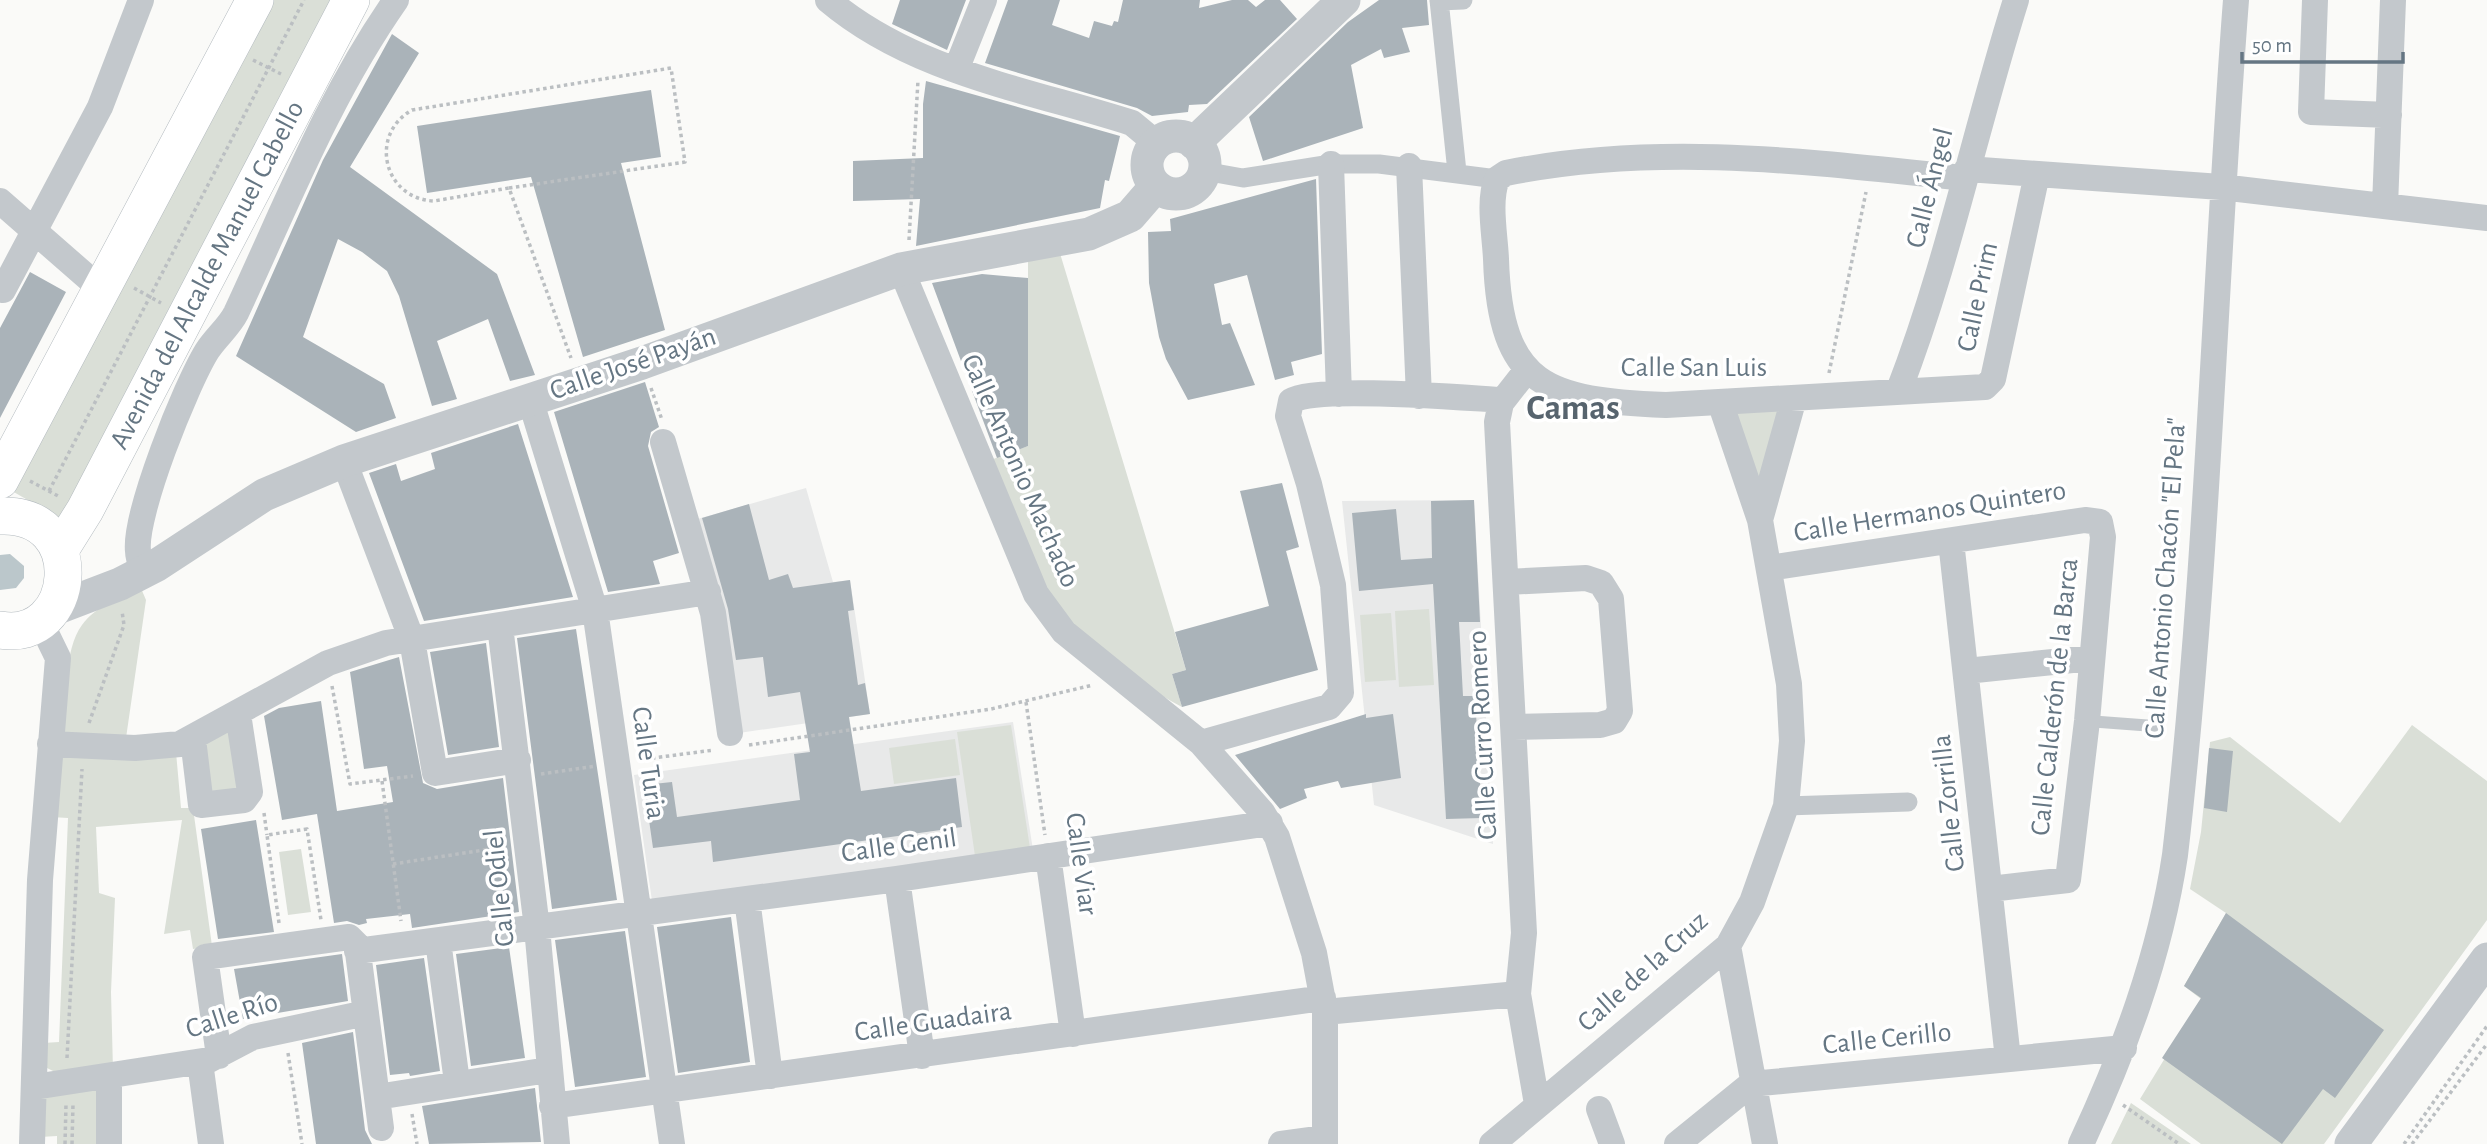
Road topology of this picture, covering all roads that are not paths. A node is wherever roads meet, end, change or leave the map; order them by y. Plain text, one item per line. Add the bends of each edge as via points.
1 (141, 0) edge
2 (255, 0) edge
3 (351, 0) edge
4 (396, 0) edge
5 (828, 0) edge
6 (984, 0) edge
7 (1344, 0) edge
8 (1463, 0) edge
9 (2016, 0) edge
10 (2236, 0) edge
11 (2315, 0) edge
12 (2393, 0) edge
13 (1439, 1) edge
14 (956, 70) junction
15 (2389, 115) junction
16 (1156, 143) junction
17 (1199, 157) junction
18 (1331, 164) junction
19 (1409, 166) junction
20 (1457, 172) junction
21 (1966, 174) junction
22 (2037, 174) junction
23 (1497, 179) junction
24 (1156, 186) junction
25 (2221, 187) junction
26 (0, 201) edge
27 (2385, 206) junction
28 (2487, 218) edge
29 (34, 233) junction
30 (906, 268) junction
31 (2, 289) edge
32 (103, 291) junction
33 (1526, 371) junction
34 (1899, 390) junction
35 (1339, 394) junction
36 (1419, 396) junction
37 (1794, 398) junction
38 (530, 399) junction
39 (1503, 400) junction
40 (1720, 402) junction
41 (663, 442) road end
42 (344, 461) junction
43 (0, 480) edge
44 (0, 516) edge
45 (1760, 520) junction
46 (2100, 522) joint
47 (1951, 541) junction
48 (63, 559) junction
49 (1769, 568) junction
50 (1507, 582) junction
51 (128, 587) junction
52 (708, 592) junction
53 (595, 610) junction
54 (500, 626) junction
55 (23, 628) edge
56 (412, 640) junction
57 (2092, 659) junction
58 (1966, 671) junction
59 (238, 713) junction
60 (2087, 721) junction
61 (2154, 726) dead end
62 (1514, 727) junction
63 (193, 739) junction
64 (732, 742) road end
65 (1201, 743) junction
66 (50, 744) junction
67 (519, 768) junction
68 (1908, 802) dead end
69 (1786, 806) junction
70 (1270, 823) junction
71 (1048, 856) junction
72 (897, 879) junction
73 (1990, 889) junction
74 (747, 898) junction
75 (638, 912) junction
76 (537, 928) junction
77 (438, 941) junction
78 (1728, 946) junction
79 (357, 951) junction
80 (2487, 959) edge
81 (1518, 993) junction
82 (1324, 1005) junction
83 (366, 1013) junction
84 (1073, 1034) junction
85 (2124, 1048) junction
86 (922, 1056) junction
87 (209, 1059) junction
88 (2008, 1059) junction
89 (548, 1070) junction
90 (109, 1076) junction
91 (771, 1076) junction
92 (457, 1082) junction
93 (1751, 1084) junction
94 (34, 1087) junction
95 (664, 1090) junction
96 (377, 1097) junction
97 (1537, 1104) junction
98 (552, 1106) junction
99 (1599, 1109) dead end
100 (381, 1128) dead end
101 (1325, 1141) edge
102 (32, 1144) edge
103 (109, 1144) edge
104 (211, 1144) edge
105 (557, 1144) edge
106 (672, 1144) edge
107 (1281, 1144) edge
108 (1492, 1144) edge
109 (1612, 1144) edge
110 (1677, 1144) edge
111 (1765, 1144) edge
112 (2081, 1144) edge
113 (2351, 1144) edge

1 - 29 street via 100,107
2 - 32 main road
3 - 48 main road, Avenida del Alcalde Manuel Cabello
4 - 51 street via 364,45 324,118 234,316 199,368 156,471
5 - 14 street via 869,32
6 - 14 street
7 - 17 street
8 - 13 street
9 - 21 street, Calle Ángel
10 - 25 street, Calle Antonio Chacón "El Pela"
11 - 15 street via 2311,112
12 - 15 street
13 - 20 street
14 - 16 street via 1132,123
15 - 27 street
16 - 17 street via 1171,136
16 - 24 street via 1147,165
17 - 18 street via 1243,178
17 - 24 street via 1196,186 1181,194
18 - 19 street
18 - 35 street
19 - 20 street
19 - 36 street
20 - 23 street
21 - 22 street
21 - 23 street via 1667,155 1518,170
21 - 34 street, Calle Ángel via 1938,280
22 - 25 street
22 - 34 street, Calle Prim via 1990,384
23 - 33 street via 1497,303 1504,329
24 - 30 street, Calle José Payán via 1129,216 1089,234
25 - 27 street
25 - 85 street, Calle Antonio Chacón "El Pela" via 2183,787 2169,895
26 - 29 street
27 - 28 street
29 - 31 street
29 - 32 street
30 - 38 street, Calle José Payán
30 - 65 street, Calle Antonio Machado via 1036,594 1064,632
32 - 43 main road
33 - 39 street, Calle Curro Romero
33 - 40 street, Calle San Luis via 1582,396 1666,405
34 - 37 street, Calle San Luis
35 - 36 street
35 - 65 street via 1299,396 1288,407 1333,585 1341,693 1321,709
36 - 39 street
37 - 40 street, Calle San Luis
37 - 45 street, Calle de la Cruz
38 - 42 street, Calle José Payán
38 - 53 street, Calle Turia
39 - 50 street, Calle Curro Romero via 1497,422
40 - 45 street, Calle de la Cruz
41 - 52 street
42 - 51 street, Calle José Payán via 264,495
42 - 56 street
44 - 48 main road via 15,515 34,522 49,533
45 - 49 street, Calle de la Cruz
46 - 47 street, Calle Hermanos Quintero via 2085,520
46 - 57 street, Calle Calderón de la Barca via 2103,537
47 - 49 street, Calle Hermanos Quintero
47 - 58 street, Calle Zorrilla
48 - 51 street
48 - 55 main road, Avenida del Alcalde Manuel Cabello via 64,583
49 - 69 street, Calle de la Cruz via 1789,684 1792,741
50 - 62 street, Calle Curro Romero
50 - 62 street via 1587,578 1601,583 1611,599 1620,711 1614,721 1600,725
51 - 55 street, Calle José Payán
52 - 53 street
52 - 64 street
53 - 54 street
53 - 75 street, Calle Turia
54 - 56 street
54 - 67 street, Calle Odiel
55 - 66 street via 58,658
56 - 59 street via 328,663
56 - 67 street via 435,773
57 - 58 street
57 - 60 street, Calle Calderón de la Barca
58 - 73 street, Calle Zorrilla
59 - 63 street
59 - 63 street via 250,792 244,800 201,805
60 - 61 lane
60 - 73 street, Calle Calderón de la Barca via 2068,880
62 - 81 street, Calle Curro Romero via 1524,933
63 - 66 street via 155,748
65 - 70 street, Calle Antonio Machado
66 - 94 street via 40,880
67 - 76 street, Calle Odiel
68 - 69 street
69 - 78 street, Calle de la Cruz via 1752,902
70 - 71 street, Calle Genil
70 - 82 street, Calle Antonio Machado via 1298,898
71 - 72 street, Calle Genil
71 - 84 street, Calle Viar
72 - 74 street, Calle Genil
72 - 86 street
73 - 88 street, Calle Zorrilla
74 - 75 street, Calle Genil
74 - 91 street
75 - 76 street, Calle Genil
75 - 95 street, Calle Turia
76 - 77 street, Calle Genil
76 - 89 street, Calle Odiel
77 - 79 street, Calle Genil
77 - 92 street
78 - 93 street
78 - 97 street, Calle de la Cruz
79 - 83 street
79 - 87 street via 349,937 205,957
80 - 113 street
81 - 82 street, Calle Guadaira
81 - 97 street, Calle Curro Romero
82 - 84 street, Calle Guadaira
82 - 101 street, Calle Antonio Machado
83 - 87 street, Calle Río via 242,1040
83 - 96 street
84 - 86 street, Calle Guadaira
85 - 88 street, Calle Cerillo
85 - 112 street, Calle Antonio Chacón "El Pela"
86 - 91 street, Calle Guadaira
87 - 90 street, Calle Río
87 - 104 street
88 - 93 street, Calle Cerillo
89 - 92 street
89 - 98 street, Calle Odiel
90 - 94 street, Calle Río
90 - 103 street
91 - 95 street, Calle Guadaira
92 - 96 street
93 - 110 street
93 - 111 street
94 - 102 street
95 - 98 street, Calle Guadaira
95 - 106 street, Calle Turia
96 - 100 street
97 - 108 street, Calle de la Cruz
98 - 105 street, Calle Odiel
99 - 109 street
101 - 107 street

